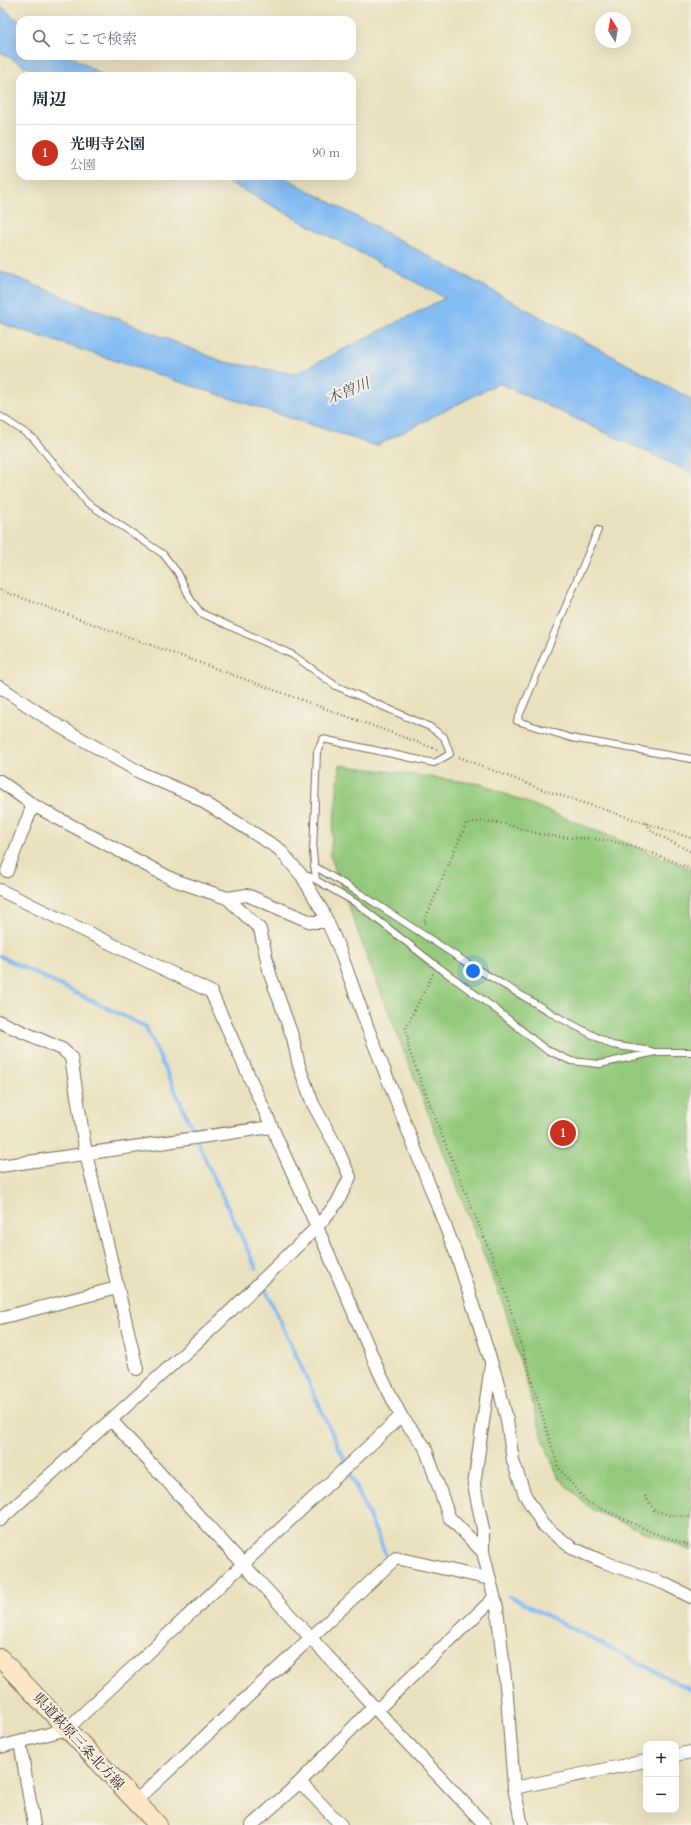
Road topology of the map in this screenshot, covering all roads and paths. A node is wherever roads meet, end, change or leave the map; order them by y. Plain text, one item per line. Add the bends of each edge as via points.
1 (0, 416) edge
2 (598, 530) dead end
3 (0, 590) edge
4 (0, 687) edge
5 (450, 754) junction
6 (691, 759) edge
7 (0, 781) edge
8 (33, 805) junction
9 (646, 822) junction
10 (691, 838) edge
11 (691, 852) edge
12 (314, 866) junction
13 (4, 869) edge
14 (691, 869) edge
15 (302, 876) junction
16 (316, 880) junction
17 (0, 890) edge
18 (228, 898) junction
19 (328, 922) junction
20 (430, 926) dead end
21 (437, 966) junction
22 (0, 1022) edge
23 (656, 1052) junction
24 (691, 1052) edge
25 (271, 1127) junction
26 (86, 1154) junction
27 (0, 1166) edge
28 (317, 1228) junction
29 (117, 1288) junction
30 (0, 1318) edge
31 (491, 1362) junction
32 (137, 1369) dead end
33 (401, 1416) junction
34 (112, 1421) junction
35 (645, 1496) dead end
36 (691, 1517) edge
37 (0, 1520) edge
38 (691, 1546) edge
39 (483, 1552) junction
40 (243, 1563) junction
41 (490, 1579) junction
42 (691, 1597) edge
43 (494, 1598) junction
44 (311, 1638) junction
45 (0, 1658) edge
46 (376, 1708) junction
47 (68, 1729) junction
48 (20, 1743) junction
49 (0, 1747) edge
50 (691, 1752) edge
51 (679, 1754) edge
52 (643, 1762) edge
53 (300, 1782) junction
54 (514, 1788) junction
55 (136, 1802) junction
56 (34, 1825) edge
57 (158, 1825) edge
58 (252, 1825) edge
59 (341, 1825) edge
60 (485, 1825) edge
61 (522, 1825) edge

1 - 5 lane via 33,438 86,502 163,554 178,573 191,600 201,613 293,655 336,686 430,727 444,737
2 - 6 lane via 516,721 571,738
3 - 5 path
4 - 15 street via 63,728 143,774 192,795 241,825 279,849
5 - 9 path via 538,788
5 - 12 lane via 434,763 323,739 317,752
7 - 8 street
8 - 13 street
8 - 18 street via 174,880
9 - 10 path
9 - 11 path via 653,832
12 - 16 lane
12 - 23 lane via 558,1017 612,1045
13 - 17 street
14 - 20 path via 644,850 610,841 552,836 491,820 476,821 466,824 424,922
15 - 16 lane
15 - 19 street
16 - 21 lane via 356,903
17 - 25 street via 211,992
18 - 19 street via 248,895 311,922
18 - 28 street via 260,929 270,974 293,1038 298,1066 313,1104 350,1177 337,1203
19 - 31 street via 457,1256
21 - 23 lane via 545,1049 571,1060 600,1064
21 - 38 path via 406,1027 409,1050 501,1278 558,1467 587,1502 654,1533
22 - 26 street via 62,1049 71,1057
23 - 24 lane
25 - 26 street
25 - 28 street
26 - 27 street
26 - 29 street
28 - 33 street via 380,1374
28 - 34 street via 216,1326
29 - 30 street
29 - 32 street
31 - 39 street via 474,1485 482,1529
31 - 42 street via 507,1420 513,1461 525,1495 543,1525 572,1548 663,1583
33 - 39 street via 425,1447 449,1518
33 - 40 street
34 - 37 street
34 - 40 street
35 - 36 path via 654,1510 669,1516
39 - 41 street
40 - 44 street
40 - 47 street
41 - 43 street
41 - 44 street via 396,1558
43 - 46 street
43 - 54 street via 507,1696
44 - 46 street
44 - 55 street
45 - 47 main road, 県道萩原三条北方線
46 - 53 street
46 - 60 street
47 - 48 street
47 - 55 main road, 県道萩原三条北方線
48 - 49 street
48 - 56 street
50 - 51 street
52 - 54 street
53 - 58 street
53 - 59 street
54 - 61 street
55 - 57 main road, 県道萩原三条北方線

